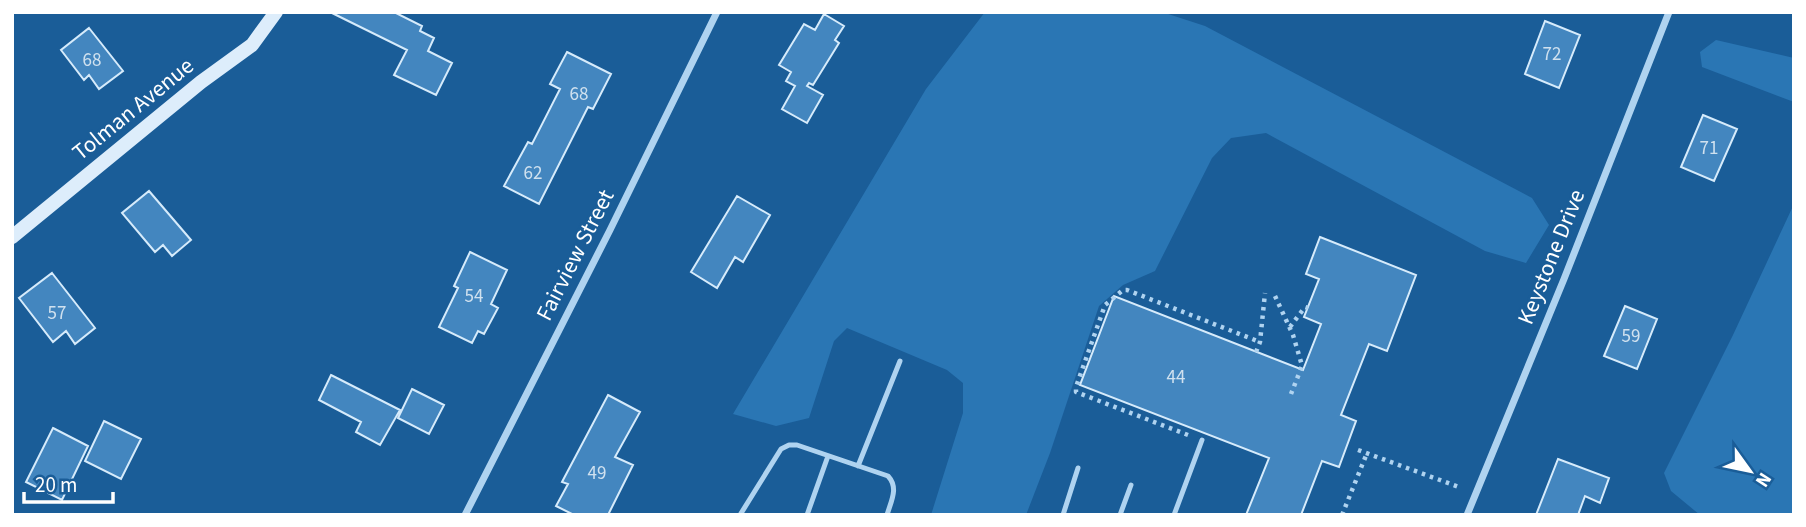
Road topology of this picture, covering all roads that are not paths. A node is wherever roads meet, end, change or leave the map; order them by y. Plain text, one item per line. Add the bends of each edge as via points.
1 (276, 12) edge
2 (717, 12) edge
3 (1669, 12) edge
4 (12, 237) edge
5 (900, 361) dead end
6 (1202, 440) road end
7 (828, 456) junction
8 (858, 466) junction
9 (1078, 468) dead end
10 (1131, 485) dead end
11 (466, 515) edge
12 (740, 515) edge
13 (807, 515) edge
14 (887, 515) edge
15 (1063, 515) edge
16 (1120, 515) edge
17 (1174, 515) edge
18 (1467, 515) edge

1 - 4 street, Tolman Avenue via 252,45
2 - 11 street, Fairview Street
3 - 18 street, Keystone Drive
5 - 8 lane
6 - 17 lane
7 - 8 lane
7 - 12 lane via 797,445 780,449
7 - 13 lane
8 - 14 lane via 893,481
9 - 15 lane
10 - 16 lane

